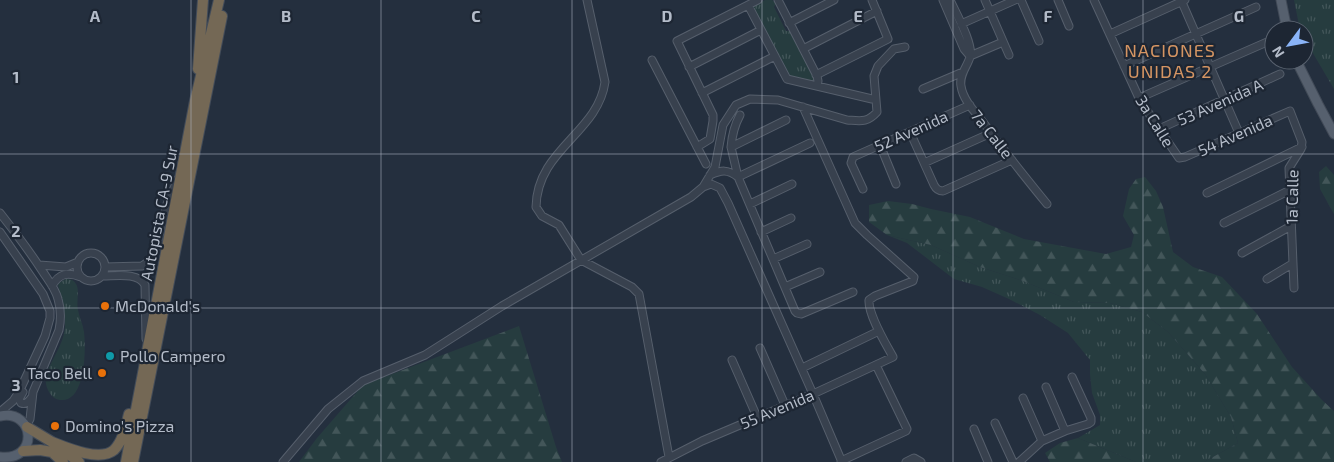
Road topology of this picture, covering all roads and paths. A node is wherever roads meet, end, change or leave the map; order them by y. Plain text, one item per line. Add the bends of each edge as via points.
1 (203, 0) edge
2 (218, 0) edge
3 (225, 0) edge
4 (587, 0) edge
5 (758, 0) edge
6 (778, 0) edge
7 (834, 0) edge
8 (872, 0) edge
9 (943, 0) edge
10 (950, 0) edge
11 (985, 0) edge
12 (1015, 0) edge
13 (1021, 0) edge
14 (1058, 0) edge
15 (1281, 0) edge
16 (1097, 1) edge
17 (1183, 1) edge
18 (748, 5) junction
19 (1256, 7) dead end
20 (876, 11) junction
21 (990, 11) junction
22 (1285, 20) edge
23 (789, 23) junction
24 (961, 24) junction
25 (1069, 26) dead end
26 (761, 30) junction
27 (1110, 34) junction
28 (1196, 34) junction
29 (1039, 41) dead end
30 (1004, 42) junction
31 (1264, 43) edge
32 (905, 47) dead end
33 (803, 49) junction
34 (1009, 55) dead end
35 (775, 56) junction
36 (970, 56) junction
37 (652, 60) dead end
38 (689, 66) junction
39 (1124, 66) junction
40 (1210, 67) junction
41 (1300, 70) edge
42 (963, 72) junction
43 (1280, 74) dead end
44 (816, 75) junction
45 (817, 86) junction
46 (924, 89) dead end
47 (702, 93) junction
48 (1139, 98) junction
49 (872, 99) dead end
50 (1225, 100) junction
51 (195, 102) junction
52 (970, 105) junction
53 (803, 107) junction
54 (1290, 111) joint
55 (740, 115) dead end
56 (786, 120) dead end
57 (1159, 130) junction
58 (910, 132) junction
59 (991, 133) junction
60 (1239, 133) junction
61 (1334, 134) edge
62 (810, 143) dead end
63 (880, 145) junction
64 (697, 147) junction
65 (732, 147) junction
66 (1302, 147) junction
67 (1180, 158) joint
68 (1012, 160) junction
69 (924, 163) junction
70 (706, 164) dead end
71 (183, 170) junction
72 (710, 175) junction
73 (738, 177) junction
74 (792, 184) dead end
75 (896, 184) dead end
76 (703, 187) junction
77 (863, 189) dead end
78 (1290, 190) junction
79 (1207, 193) dead end
80 (750, 204) junction
81 (1047, 204) dead end
82 (0, 213) edge
83 (791, 218) dead end
84 (3, 221) edge
85 (1224, 223) dead end
86 (1291, 226) junction
87 (0, 231) edge
88 (761, 232) junction
89 (21, 241) junction
90 (807, 244) dead end
91 (1242, 254) dead end
92 (773, 259) junction
93 (581, 260) junction
94 (78, 262) junction
95 (1292, 264) junction
96 (39, 265) junction
97 (105, 267) junction
98 (820, 272) dead end
99 (103, 276) junction
100 (81, 277) junction
101 (1266, 279) dead end
102 (52, 286) junction
103 (785, 287) junction
104 (1294, 288) dead end
105 (853, 292) dead end
106 (879, 331) junction
107 (40, 348) junction
108 (760, 348) dead end
109 (145, 358) junction
110 (732, 360) dead end
111 (876, 365) junction
112 (802, 368) junction
113 (1072, 377) dead end
114 (1046, 387) dead end
115 (813, 394) junction
116 (32, 397) junction
117 (1023, 398) dead end
118 (785, 405) junction
119 (0, 414) edge
120 (758, 417) junction
121 (995, 423) dead end
122 (26, 426) junction
123 (974, 429) dead end
124 (1065, 431) junction
125 (1042, 441) junction
126 (52, 447) junction
127 (16, 456) edge
128 (0, 457) edge
129 (668, 457) junction
130 (66, 458) edge
131 (841, 461) edge
132 (79, 462) edge
133 (126, 462) edge
134 (133, 462) edge
135 (283, 462) edge
136 (661, 462) edge
137 (906, 462) edge
138 (921, 462) edge
139 (988, 462) edge
140 (1013, 462) edge
141 (1019, 462) edge

1 - 51 highway
2 - 51 highway, Autopista CA-9 Sur
3 - 134 highway, Autopista CA-9 Sur
4 - 93 street via 606,82 597,108 545,171 536,204 540,214 559,225
5 - 18 street
6 - 23 street
7 - 23 street
8 - 20 street
9 - 36 street
10 - 24 street
11 - 21 street
12 - 21 street
13 - 29 street
14 - 25 street
15 - 22 main road
16 - 27 street, 3a Calle
17 - 27 street
17 - 28 street
18 - 26 street
18 - 38 street via 677,41
19 - 28 street
20 - 33 street
20 - 44 street via 888,39
21 - 24 street
21 - 30 street
23 - 33 street
24 - 36 street via 970,46
26 - 35 street
26 - 38 street
27 - 39 street, 3a Calle
28 - 39 street
28 - 40 street
30 - 34 street
30 - 36 street
31 - 40 street
32 - 53 street via 894,49 878,66 874,76 877,112 870,119 847,120
33 - 44 street
35 - 45 street via 787,79
35 - 47 street
36 - 42 street, 7a Calle
37 - 64 street
38 - 47 street
39 - 48 street, 3a Calle
40 - 48 street
40 - 50 street
41 - 61 main road
42 - 46 street
42 - 52 street, 7a Calle via 961,87
43 - 50 street, 53 Avenida A
44 - 45 street
45 - 49 street
47 - 64 street via 714,121 710,140
48 - 57 street, 3a Calle
50 - 57 street, 53 Avenida A
50 - 60 street
51 - 71 highway, Autopista CA-9 Sur
52 - 58 street, 52 Avenida
52 - 59 street, 7a Calle
53 - 72 street via 761,98 750,98 736,105 723,125 715,167
53 - 106 street via 855,222 914,276 913,281 869,300
54 - 60 street, 54 Avenida
54 - 66 street, 1a Calle via 1302,139
55 - 65 street via 735,124
56 - 65 street
57 - 67 street, 3a Calle
58 - 63 street, 52 Avenida
58 - 69 street
59 - 68 street, 7a Calle
59 - 69 street
60 - 67 street, 54 Avenida
62 - 73 street
63 - 75 street
63 - 77 street, 52 Avenida via 852,158 851,163
64 - 70 street
65 - 73 street
66 - 78 street, 1a Calle via 1289,168
66 - 79 street
68 - 69 street via 943,191 934,187
68 - 81 street, 7a Calle
71 - 97 street via 173,187 151,260 142,266
71 - 109 highway, Autopista CA-9 Sur
72 - 73 street via 730,171
72 - 76 street
73 - 80 street
74 - 80 street
76 - 93 street
76 - 112 street via 715,185 725,196
78 - 85 street
78 - 86 street, 1a Calle
80 - 88 street
82 - 84 street
83 - 88 street
84 - 89 street
86 - 91 street
86 - 95 street, 1a Calle
87 - 89 street via 6,226
87 - 107 street via 48,305 49,324
88 - 92 street
89 - 96 street
90 - 92 street
92 - 103 street
93 - 129 street via 639,294
93 - 135 street via 425,355 363,381 328,409
94 - 96 street via 66,266
94 - 97 street via 91,253 101,257
94 - 100 street via 77,270
95 - 101 street
95 - 104 street, 1a Calle
96 - 102 street
97 - 99 street
98 - 103 street
99 - 100 street via 90,282
99 - 109 street via 134,276 145,285
100 - 102 street via 74,274 60,276
102 - 116 street via 60,311 59,330
103 - 105 street via 795,311 801,314
106 - 111 street, 55 Avenida via 893,357
106 - 112 street
107 - 116 street via 40,358 19,401 23,404
107 - 119 street via 19,392
108 - 118 street
109 - 126 highway via 122,436 113,451 94,456
109 - 133 highway, Autopista CA-9 Sur
110 - 120 street
111 - 115 street, 55 Avenida
111 - 131 street via 907,429
112 - 115 street
113 - 124 street via 1091,418 1088,424
114 - 124 street
115 - 118 street, 55 Avenida
115 - 131 street
116 - 122 street
117 - 125 street
118 - 120 street, 55 Avenida
119 - 122 main road via 20,418
120 - 129 street, 55 Avenida
121 - 140 street
122 - 126 highway
122 - 127 main road via 26,446
123 - 139 street
124 - 125 street
125 - 141 street
126 - 127 highway
126 - 130 highway
127 - 128 main road
129 - 136 street, 55 Avenida
130 - 132 highway
137 - 138 street via 914,458

